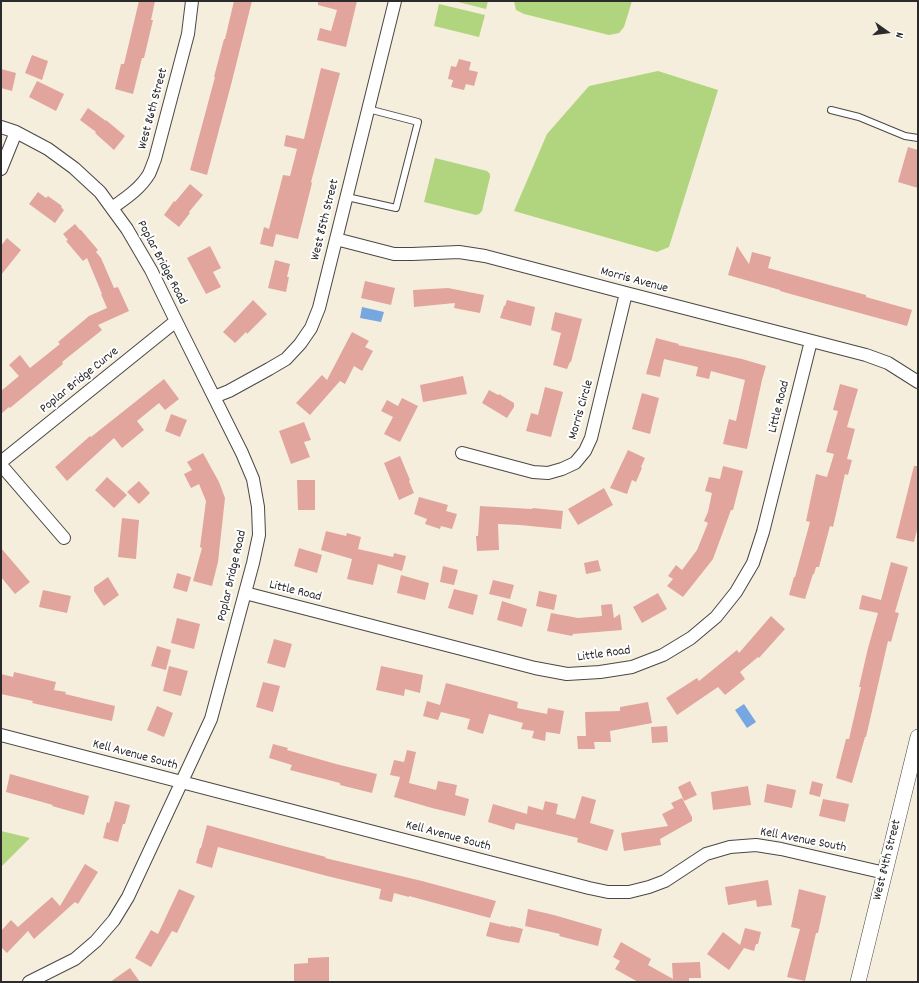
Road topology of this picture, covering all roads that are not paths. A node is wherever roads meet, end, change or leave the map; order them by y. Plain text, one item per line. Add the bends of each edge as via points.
1 (192, 1) edge
2 (395, 1) edge
3 (368, 110) junction
4 (831, 110) dead end
5 (1, 127) edge
6 (16, 132) junction
7 (918, 138) edge
8 (1, 169) edge
9 (347, 197) junction
10 (112, 208) junction
11 (336, 239) junction
12 (626, 293) junction
13 (176, 322) junction
14 (810, 341) junction
15 (918, 382) edge
16 (214, 397) junction
17 (462, 452) dead end
18 (1, 463) edge
19 (64, 538) dead end
20 (245, 593) junction
21 (1, 735) edge
22 (918, 737) edge
23 (182, 782) junction
24 (885, 873) junction
25 (29, 982) edge
26 (858, 982) edge

1 - 10 street, West 86th Street via 188,34 150,173 132,194
2 - 3 street, West 85th Street
3 - 9 street, West 85th Street
3 - 9 lane via 418,122 396,208
4 - 7 lane via 859,117 905,136
5 - 6 street, Poplar Bridge Road
6 - 8 street
6 - 10 street, Poplar Bridge Road via 74,168 100,192
9 - 11 street, West 85th Street
10 - 13 street, Poplar Bridge Road via 127,228 151,270
11 - 12 street, Morris Avenue via 394,254 459,252 486,256
11 - 16 street, West 85th Street via 319,308 311,328 300,344 286,359 275,366
12 - 14 street, Morris Avenue
12 - 17 street, Morris Circle via 591,438 575,463 562,470 548,473 533,472
13 - 16 street, Poplar Bridge Road
13 - 18 street, Poplar Bridge Curve
14 - 15 street, Morris Avenue via 888,363
14 - 20 street, Little Road via 753,563 736,592 716,618 691,638 663,655 632,667 567,674
16 - 20 street, Poplar Bridge Road via 253,479 258,507 259,535
18 - 19 street
20 - 23 street, Poplar Bridge Road via 211,719
21 - 23 street, Kell Avenue South
22 - 24 street, West 84th Street
23 - 24 street, Kell Avenue South via 608,892 629,892 649,887 665,881 706,854 730,847 756,845 781,848
23 - 25 street, Poplar Bridge Road via 128,897 114,920 96,941 75,959
24 - 26 street, West 84th Street

